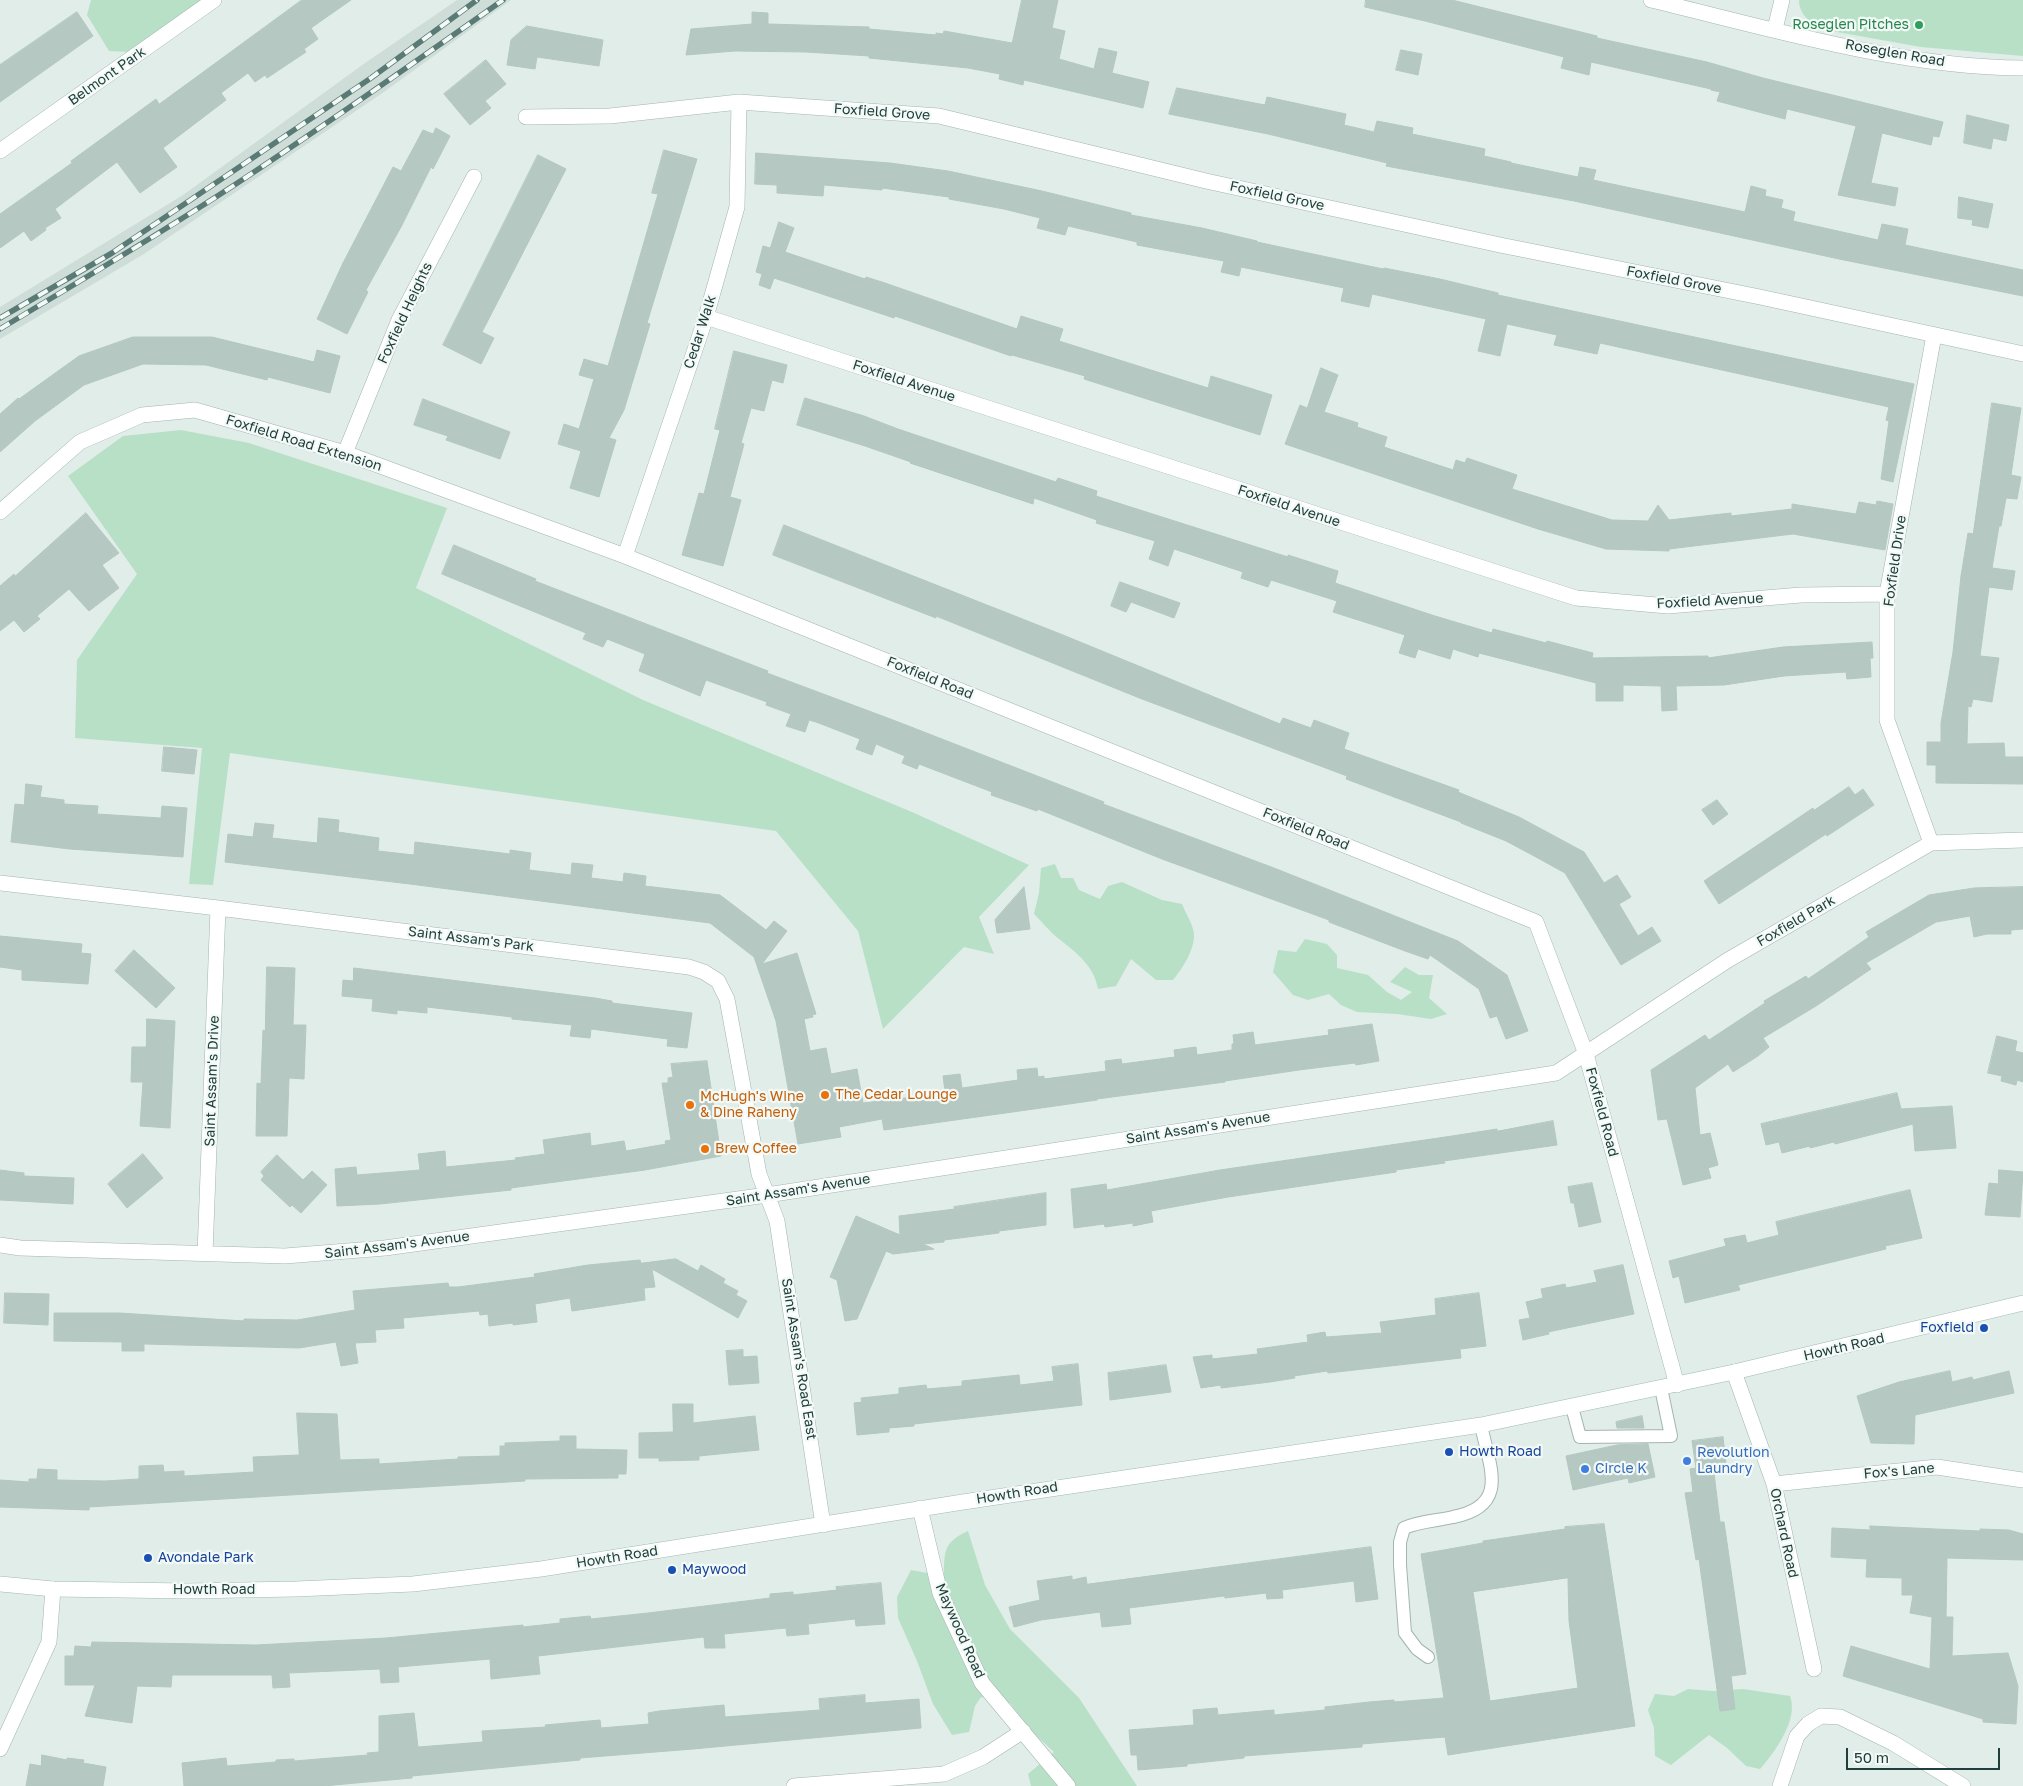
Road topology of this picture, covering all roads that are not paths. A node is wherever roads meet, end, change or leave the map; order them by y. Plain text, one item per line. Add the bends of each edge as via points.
1 (214, 0) edge
2 (1651, 0) edge
3 (1782, 0) edge
4 (1775, 29) junction
5 (2023, 68) edge
6 (739, 102) junction
7 (526, 117) dead end
8 (0, 151) edge
9 (474, 177) dead end
10 (706, 317) junction
11 (1934, 335) junction
12 (2023, 354) edge
13 (345, 453) junction
14 (0, 512) edge
15 (626, 556) junction
16 (1887, 594) junction
17 (2023, 840) edge
18 (1931, 843) junction
19 (0, 883) edge
20 (218, 908) junction
21 (1586, 1054) junction
22 (767, 1195) junction
23 (0, 1246) edge
24 (206, 1254) junction
25 (2023, 1304) edge
26 (1734, 1372) junction
27 (1677, 1385) junction
28 (1661, 1388) junction
29 (1572, 1407) junction
30 (1481, 1425) junction
31 (2023, 1480) edge
32 (1774, 1484) junction
33 (920, 1508) junction
34 (823, 1525) junction
35 (0, 1584) edge
36 (53, 1590) junction
37 (1428, 1657) dead end
38 (1814, 1669) dead end
39 (1023, 1731) junction
40 (0, 1749) edge
41 (794, 1786) edge
42 (1068, 1786) edge
43 (1780, 1786) edge
44 (1963, 1786) edge

1 - 8 street, Belmont Park
2 - 4 street, Roseglen Road
3 - 4 street
4 - 5 street, Roseglen Road via 1912,58 1985,68
6 - 7 street, Foxfield Grove via 610,116
6 - 10 street, Cedar Walk via 736,208
6 - 11 street, Foxfield Grove via 939,116 1206,181
9 - 13 street, Foxfield Heights via 399,320
10 - 15 street, Cedar Walk
10 - 16 street, Foxfield Avenue via 1576,598 1668,606 1801,595
11 - 12 street, Foxfield Grove
11 - 16 street, Foxfield Drive
13 - 14 street, Foxfield Road Extension via 195,410 142,415 80,442
13 - 15 street, Foxfield Road Extension
15 - 21 street, Foxfield Road via 1536,922
16 - 18 street, Foxfield Drive via 1887,720
17 - 18 street, Foxfield Park
18 - 21 street, Foxfield Park via 1728,960
19 - 20 street, Saint Assam's Park
20 - 22 street, Saint Assam's Park via 688,967 704,972 718,981 727,998 759,1174
20 - 24 street, Saint Assam's Drive
21 - 22 street, Saint Assam's Avenue via 1556,1073
21 - 27 street, Foxfield Road
22 - 24 street, Saint Assam's Avenue via 386,1248 285,1256
22 - 34 street, Saint Assam's Road East via 777,1221
23 - 24 street, Saint Assam's Avenue
25 - 26 street, Howth Road
26 - 27 street, Howth Road
26 - 32 street, Orchard Road
27 - 28 street, Howth Road
28 - 29 street, Howth Road
28 - 29 lane via 1672,1436 1580,1437
29 - 30 street, Howth Road
30 - 33 street, Howth Road
30 - 37 lane via 1493,1483 1484,1505 1454,1517 1416,1522 1404,1528 1400,1542 1405,1633
31 - 32 street, Fox's Lane via 1936,1467
32 - 38 street, Orchard Road
33 - 34 street, Howth Road
33 - 39 street, Maywood Road via 940,1593 982,1682
34 - 36 street, Howth Road via 541,1569 413,1584 267,1590
35 - 36 street, Howth Road
36 - 40 street via 49,1642
39 - 41 street via 983,1757 944,1774
39 - 42 street, Maywood Road
43 - 44 street via 1797,1736 1821,1716 1840,1717 1893,1743

